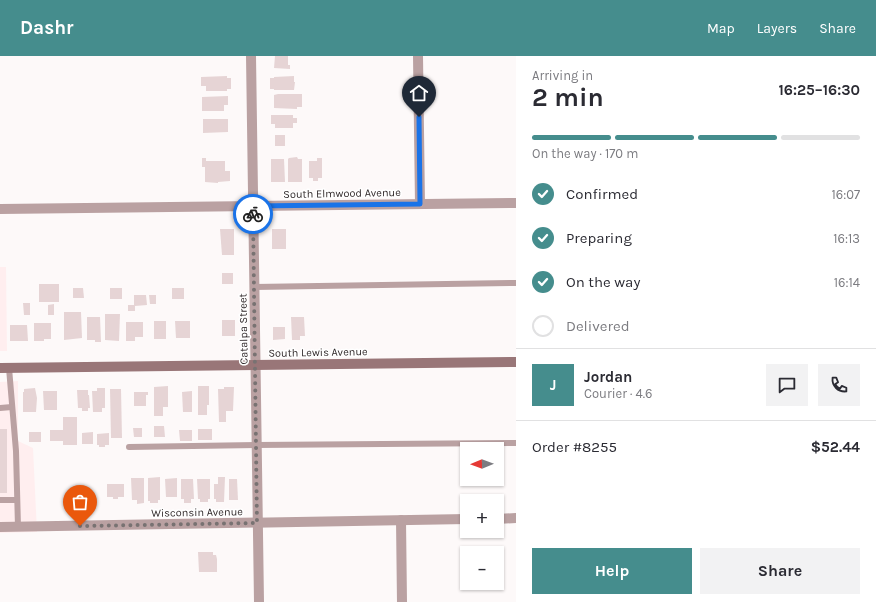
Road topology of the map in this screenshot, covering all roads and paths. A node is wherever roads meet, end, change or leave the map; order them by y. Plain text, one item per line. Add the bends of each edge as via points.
1 (251, 56) edge
2 (418, 56) edge
3 (516, 203) edge
4 (420, 204) junction
5 (253, 206) junction
6 (0, 209) edge
7 (516, 283) edge
8 (254, 287) junction
9 (516, 362) edge
10 (255, 365) junction
11 (5, 368) edge
12 (12, 407) junction
13 (0, 408) edge
14 (516, 443) edge
15 (256, 445) junction
16 (129, 447) dead end
17 (0, 500) edge
18 (17, 500) junction
19 (516, 518) edge
20 (460, 519) edge
21 (504, 519) edge
22 (401, 520) junction
23 (257, 523) junction
24 (0, 527) edge
25 (18, 527) junction
26 (259, 602) edge
27 (402, 602) edge

1 - 5 street, Catalpa Street
2 - 4 street
3 - 4 street, South Elmwood Avenue
4 - 5 street, South Elmwood Avenue
5 - 6 street, South Elmwood Avenue
5 - 8 street, Catalpa Street
7 - 8 lane
8 - 10 street, Catalpa Street
9 - 10 main road, South Lewis Avenue
10 - 11 main road, South Lewis Avenue
10 - 15 street, Catalpa Street
11 - 12 lane
12 - 13 lane
12 - 18 lane
14 - 15 lane
15 - 16 lane
15 - 23 street, Catalpa Street
17 - 18 lane
18 - 25 lane
19 - 21 street
20 - 22 street, Wisconsin Avenue
22 - 23 street, Wisconsin Avenue
22 - 27 street
23 - 25 street, Wisconsin Avenue
23 - 26 street, Catalpa Street
24 - 25 street, Wisconsin Avenue

